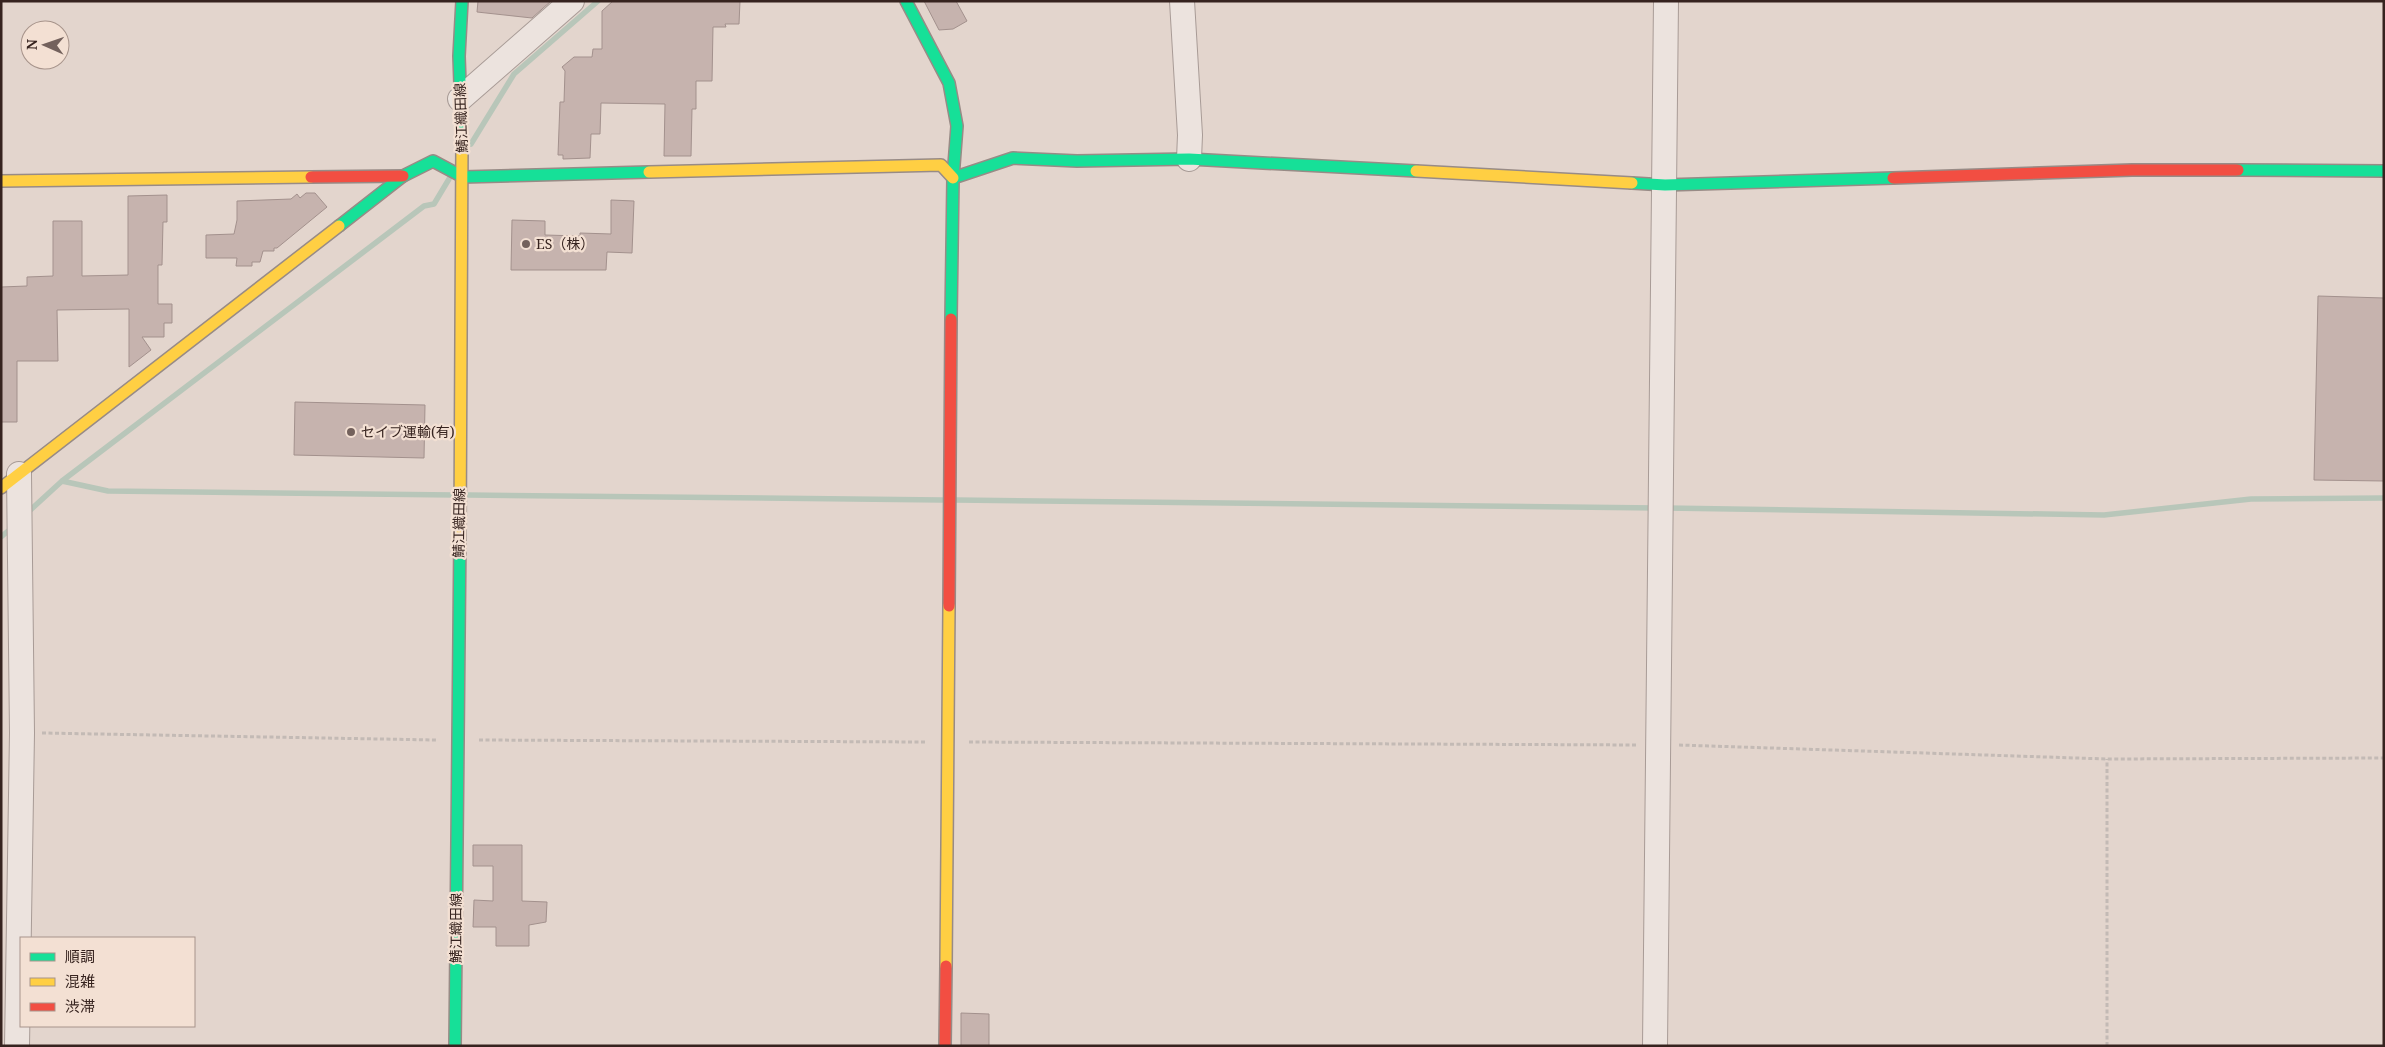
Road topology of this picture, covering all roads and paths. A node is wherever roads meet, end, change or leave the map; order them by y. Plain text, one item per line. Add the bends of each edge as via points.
1 (462, 1) edge
2 (572, 1) edge
3 (906, 1) edge
4 (1182, 1) edge
5 (1666, 1) edge
6 (460, 99) junction
7 (1189, 159) junction
8 (2384, 171) edge
9 (403, 176) junction
10 (463, 177) junction
11 (953, 178) junction
12 (1, 181) edge
13 (1665, 185) junction
14 (10, 481) edge
15 (22, 733) junction
16 (457, 740) junction
17 (948, 742) junction
18 (1659, 745) junction
19 (2384, 758) edge
20 (2107, 759) junction
21 (17, 1046) edge
22 (455, 1046) edge
23 (945, 1046) edge
24 (1655, 1046) edge
25 (2107, 1046) edge

1 - 6 street, 鯖江織田線
2 - 6 street
3 - 11 street via 949,83 957,126
4 - 7 street
5 - 13 street
6 - 10 street, 鯖江織田線
7 - 11 street via 1077,161 1013,158
7 - 13 street
8 - 13 street via 2132,170
9 - 10 street via 433,161
9 - 12 street
9 - 14 street
10 - 11 street via 941,165
10 - 16 street, 鯖江織田線
11 - 17 street
13 - 18 street
14 - 15 street
15 - 16 path
15 - 21 street
16 - 17 path
16 - 22 street, 鯖江織田線
17 - 18 path
17 - 23 street
18 - 20 path
18 - 24 street
19 - 20 path
20 - 25 path

